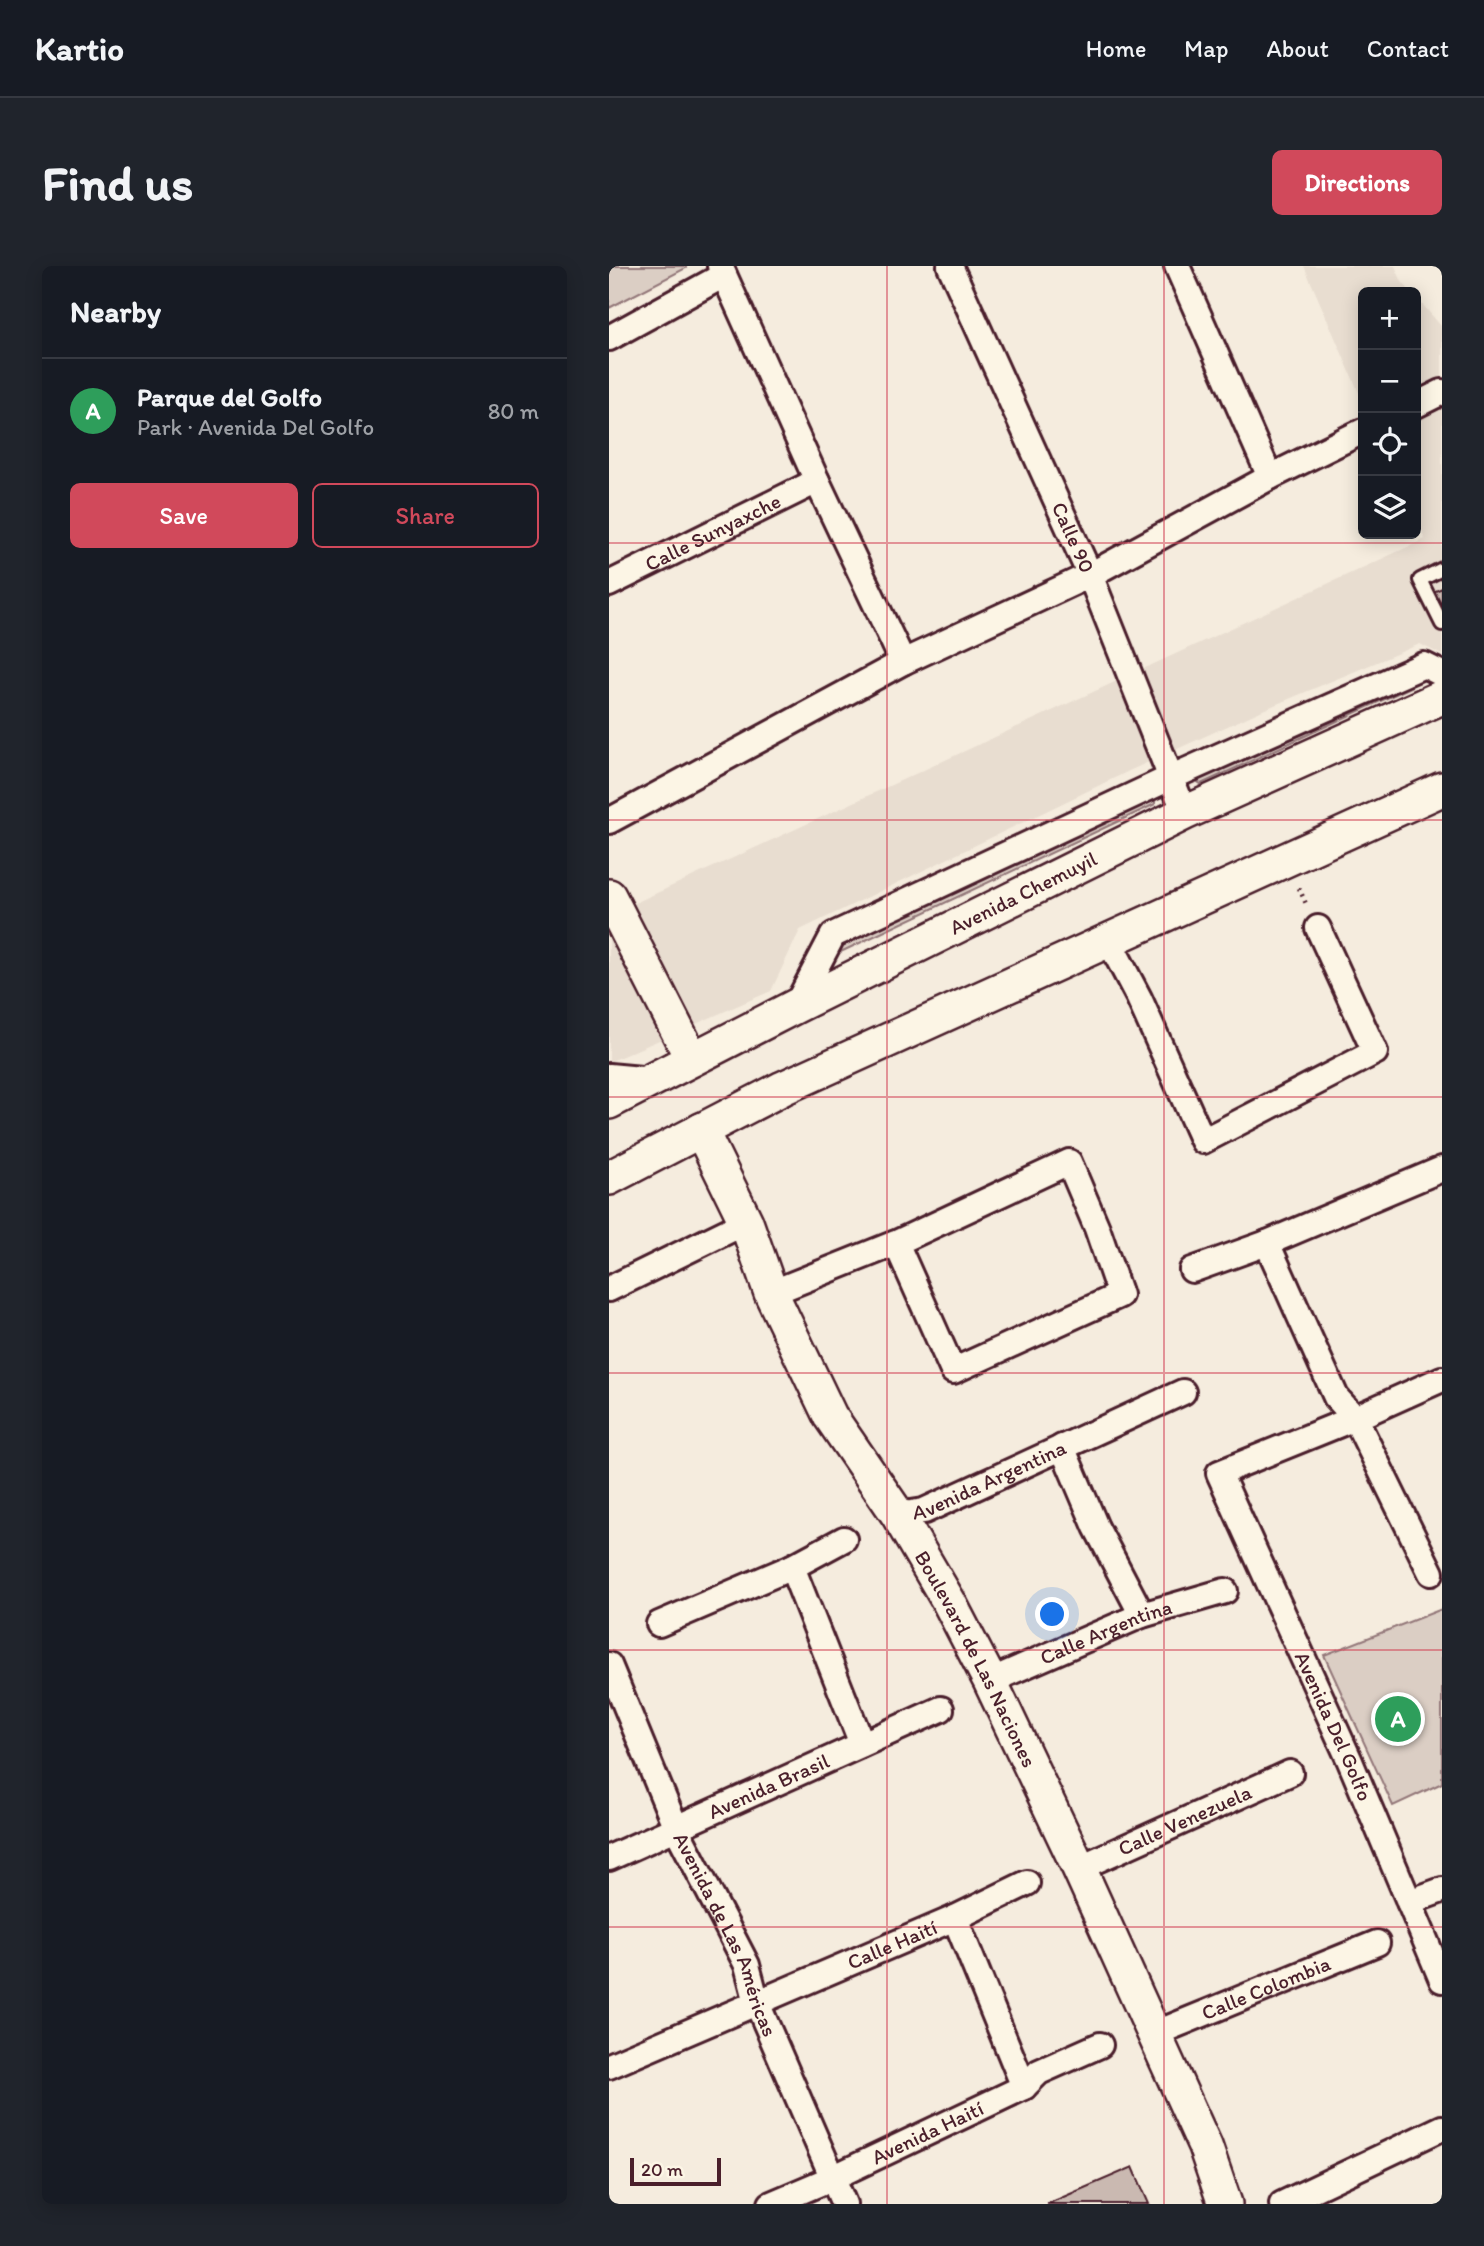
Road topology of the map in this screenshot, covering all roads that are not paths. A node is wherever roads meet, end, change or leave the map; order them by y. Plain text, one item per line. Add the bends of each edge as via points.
1 (950, 266) edge
2 (1177, 266) edge
3 (722, 270) edge
4 (609, 338) edge
5 (1442, 392) edge
6 (1421, 402) edge
7 (1358, 433) edge
8 (1270, 477) junction
9 (817, 481) junction
10 (1442, 569) edge
11 (1090, 575) junction
12 (609, 584) edge
13 (1442, 624) edge
14 (904, 662) junction
15 (1442, 674) edge
16 (1442, 697) edge
17 (1172, 777) junction
18 (1442, 789) edge
19 (1185, 813) junction
20 (609, 821) edge
21 (609, 896) edge
22 (1318, 928) road end
23 (1108, 939) junction
24 (796, 1006) junction
25 (692, 1059) junction
26 (609, 1076) edge
27 (652, 1080) junction
28 (609, 1102) edge
29 (701, 1130) junction
30 (1442, 1169) edge
31 (609, 1178) edge
32 (746, 1222) junction
33 (896, 1243) junction
34 (1267, 1243) junction
35 (1192, 1270) dead end
36 (609, 1289) edge
37 (771, 1293) junction
38 (1442, 1379) edge
39 (1183, 1392) dead end
40 (1355, 1418) junction
41 (1062, 1447) junction
42 (898, 1515) junction
43 (844, 1539) dead end
44 (792, 1567) junction
45 (1431, 1573) dead end
46 (1225, 1591) dead end
47 (1142, 1615) junction
48 (659, 1624) dead end
49 (609, 1665) edge
50 (990, 1681) junction
51 (941, 1709) dead end
52 (862, 1744) junction
53 (1290, 1773) dead end
54 (676, 1828) junction
55 (609, 1858) edge
56 (1079, 1868) junction
57 (1027, 1884) dead end
58 (1442, 1890) edge
59 (1409, 1902) junction
60 (955, 1918) junction
61 (1377, 1943) dead end
62 (1442, 1980) edge
63 (757, 2003) junction
64 (1154, 2034) junction
65 (1100, 2045) dead end
66 (609, 2066) edge
67 (1024, 2087) junction
68 (1442, 2128) edge
69 (832, 2178) junction
70 (771, 2204) edge
71 (844, 2204) edge
72 (1225, 2204) edge
73 (1282, 2204) edge

1 - 11 street, Calle 90
2 - 8 street
3 - 4 street
3 - 9 street
5 - 6 street
7 - 8 street
8 - 11 street
9 - 12 street, Calle Sunyaxche
9 - 14 street
10 - 13 lane via 1420,580
11 - 14 street
11 - 17 street, Calle 90
14 - 20 street
15 - 17 street via 1424,665
16 - 19 main road, Avenida Chemuyil
17 - 19 street, Calle 90
17 - 24 street via 833,935
18 - 23 main road
19 - 24 main road, Avenida Chemuyil
21 - 25 main road
22 - 23 street via 1375,1052 1203,1141
23 - 29 main road
24 - 25 main road, Avenida Chemuyil
25 - 27 main road, Avenida Chemuyil
26 - 27 street
27 - 28 main road, Avenida Chemuyil
29 - 31 main road
29 - 32 main road, Boulevard de Las Naciones
30 - 34 street
32 - 36 street
32 - 37 main road, Boulevard de Las Naciones
33 - 33 street via 953,1371 1121,1295 1069,1162
33 - 37 street
34 - 35 street
34 - 40 street via 1336,1397
37 - 42 main road, Boulevard de Las Naciones via 830,1416
38 - 40 street
39 - 41 street
40 - 45 street
40 - 59 street, Avenida Del Golfo via 1219,1473
41 - 42 street, Avenida Argentina via 924,1511
41 - 47 street, Avenida Argentina via 1096,1527
42 - 50 main road, Boulevard de Las Naciones
43 - 44 street
44 - 48 street
44 - 52 street
46 - 47 street, Calle Argentina
47 - 50 street, Calle Argentina
49 - 54 street, Avenida de Las Américas
50 - 56 main road, Boulevard de Las Naciones
51 - 52 street, Avenida Brasil
52 - 54 street, Avenida Brasil
53 - 56 street, Calle Venezuela
54 - 55 street, Avenida Brasil
54 - 63 street, Avenida de Las Américas via 747,1965
56 - 64 main road, Boulevard de Las Naciones
57 - 60 street, Calle Haití
58 - 59 street
59 - 62 street, Avenida Del Golfo
60 - 63 street, Calle Haití
60 - 67 street
61 - 64 street, Calle Colombia
63 - 66 street, Calle Haití
63 - 69 street, Avenida de Las Américas
64 - 72 main road, Boulevard de Las Naciones via 1205,2146
65 - 67 street, Avenida Haití via 1039,2072
67 - 69 street, Avenida Haití
68 - 73 street
69 - 70 street, Avenida Haití
69 - 71 street, Avenida de Las Américas

